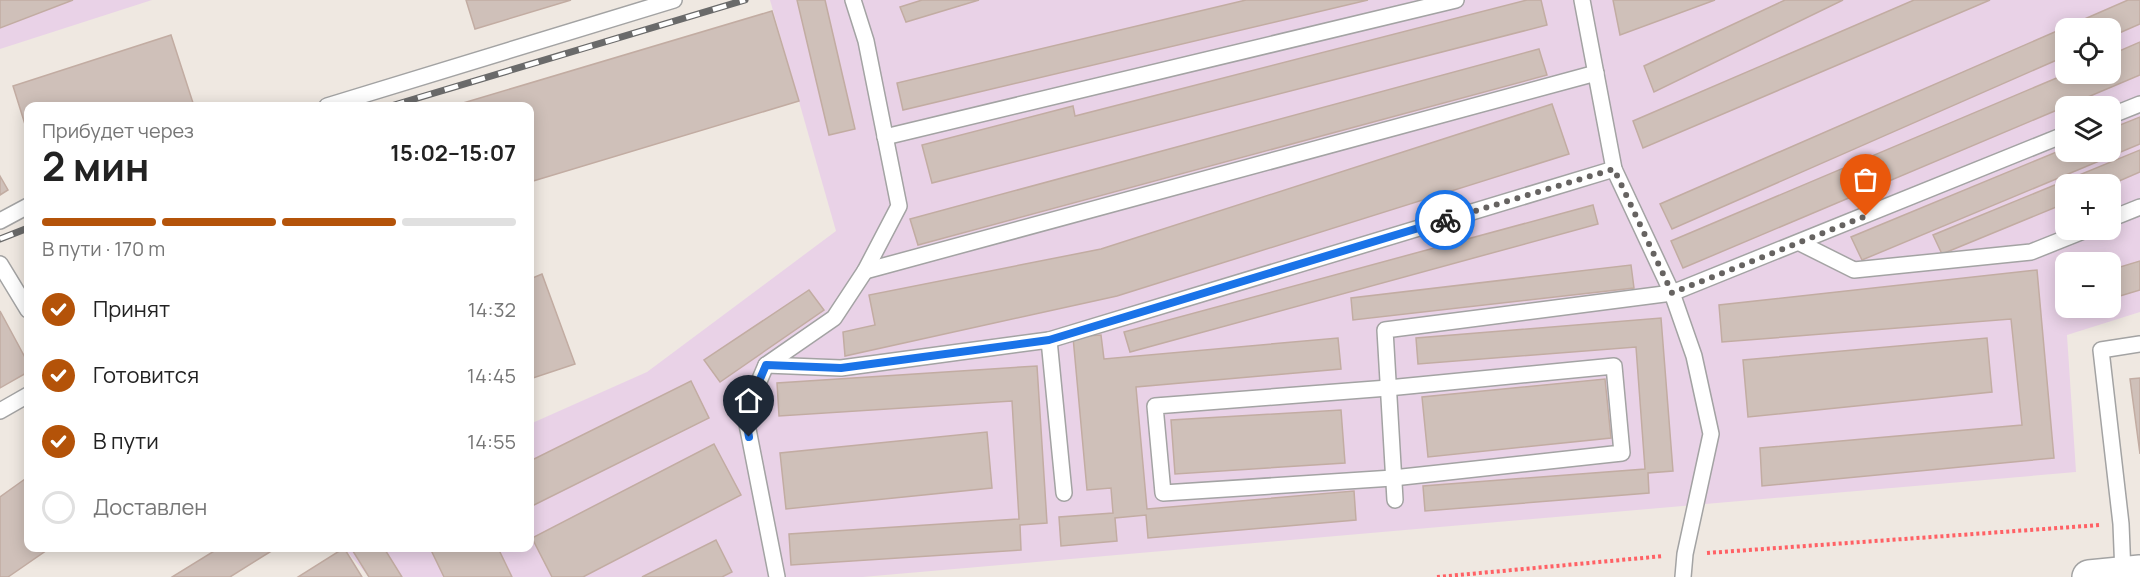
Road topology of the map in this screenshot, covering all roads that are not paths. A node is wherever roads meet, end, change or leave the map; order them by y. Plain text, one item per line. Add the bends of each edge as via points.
1 (674, 0) edge
2 (853, 0) edge
3 (1456, 0) edge
4 (1582, 0) edge
5 (1596, 73) junction
6 (340, 102) edge
7 (2140, 104) edge
8 (2121, 112) edge
9 (885, 137) junction
10 (2055, 139) edge
11 (1614, 169) junction
12 (2140, 207) edge
13 (24, 208) edge
14 (2121, 215) edge
15 (0, 221) edge
16 (2061, 240) edge
17 (1800, 243) junction
18 (0, 264) edge
19 (865, 271) junction
20 (1672, 293) junction
21 (24, 303) edge
22 (1049, 340) junction
23 (2140, 344) edge
24 (766, 365) junction
25 (1388, 388) junction
26 (24, 397) edge
27 (0, 411) edge
28 (1393, 478) junction
29 (1064, 494) dead end
30 (1395, 500) dead end
31 (2132, 573) edge
32 (777, 577) edge
33 (1683, 577) edge
34 (2089, 577) edge

1 - 6 lane
2 - 9 lane via 866,41
3 - 9 lane
4 - 5 lane
5 - 11 lane
5 - 19 lane
7 - 8 lane
9 - 19 lane via 899,206
10 - 17 lane
11 - 20 lane
11 - 22 lane
12 - 14 lane
13 - 15 lane
16 - 17 lane via 2031,252 1854,270
17 - 20 lane
18 - 21 lane
19 - 24 lane via 834,318
20 - 25 lane via 1385,330
20 - 33 lane via 1694,356 1712,434
22 - 24 lane via 841,368
22 - 29 lane
23 - 31 lane via 2101,350 2121,524
24 - 32 lane via 745,414
25 - 28 lane
25 - 28 lane via 1614,366 1622,453
25 - 28 lane via 1155,406 1163,493
26 - 27 lane
28 - 30 lane
31 - 34 street

